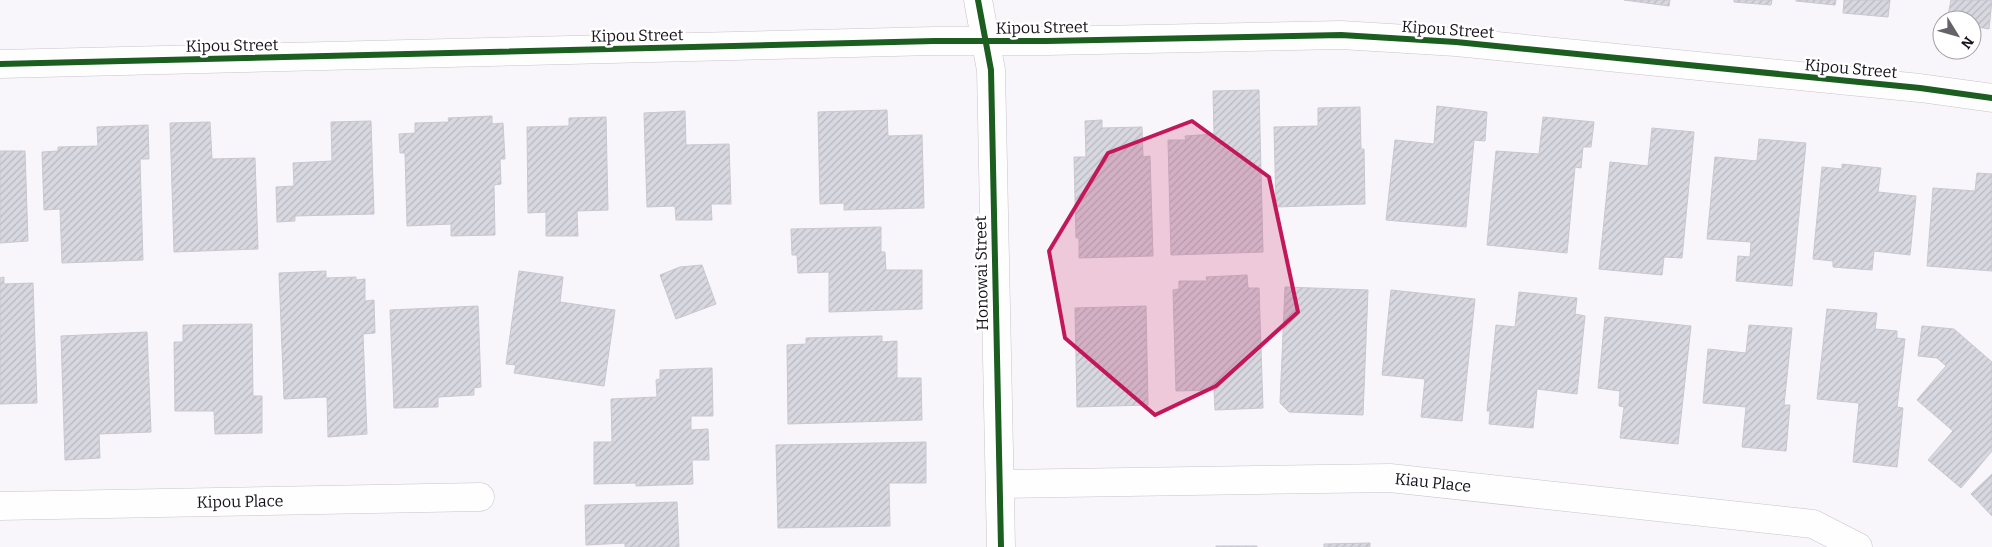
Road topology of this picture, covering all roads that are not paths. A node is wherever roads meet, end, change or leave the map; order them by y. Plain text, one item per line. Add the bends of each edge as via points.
1 (978, 0) edge
2 (986, 41) junction
3 (0, 64) edge
4 (1992, 98) edge
5 (1000, 484) junction
6 (480, 496) dead end
7 (0, 506) edge
8 (1001, 547) edge
9 (1858, 547) edge

1 - 2 street, Honowai Street
2 - 3 street, Kipou Street
2 - 4 street, Kipou Street via 1342,35 1456,42
2 - 5 street, Honowai Street via 991,70
5 - 8 street, Honowai Street
5 - 9 street, Kiau Place via 1390,478 1813,524
6 - 7 street, Kipou Place

